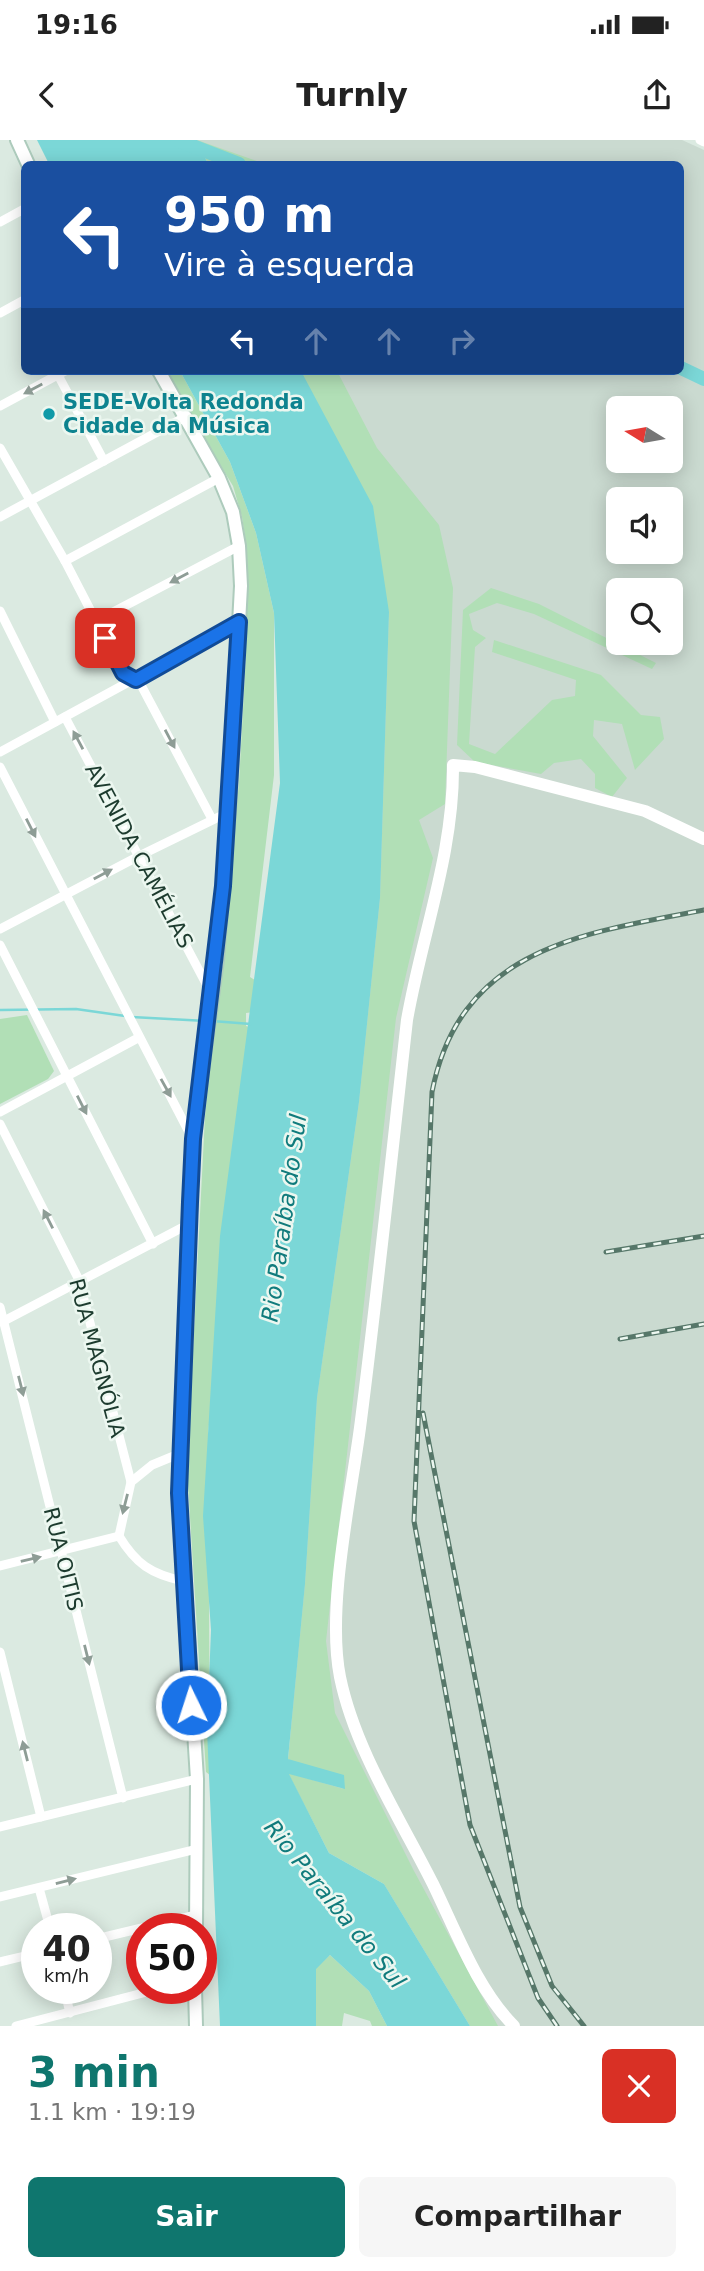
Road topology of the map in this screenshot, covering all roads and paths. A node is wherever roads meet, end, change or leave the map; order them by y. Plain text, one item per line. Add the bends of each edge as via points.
1 (17, 140) edge
2 (27, 161) edge
3 (21, 211) edge
4 (0, 222) edge
5 (21, 302) edge
6 (0, 313) edge
7 (58, 375) edge
8 (63, 375) edge
9 (161, 375) edge
10 (0, 406) edge
11 (187, 416) junction
12 (0, 448) edge
13 (104, 461) junction
14 (219, 478) junction
15 (32, 501) junction
16 (0, 517) edge
17 (239, 546) junction
18 (65, 561) junction
19 (0, 611) edge
20 (96, 621) junction
21 (239, 622) junction
22 (136, 680) junction
23 (65, 717) junction
24 (55, 722) junction
25 (0, 752) edge
26 (0, 767) edge
27 (229, 812) junction
28 (212, 819) junction
29 (704, 839) edge
30 (139, 856) junction
31 (64, 895) junction
32 (0, 929) edge
33 (0, 944) edge
34 (212, 995) junction
35 (138, 1038) junction
36 (68, 1078) junction
37 (0, 1112) edge
38 (0, 1124) edge
39 (193, 1139) junction
40 (190, 1224) junction
41 (153, 1244) junction
42 (79, 1280) junction
43 (0, 1307) edge
44 (3, 1321) edge
45 (181, 1453) junction
46 (131, 1482) junction
47 (119, 1536) junction
48 (61, 1552) junction
49 (0, 1566) edge
50 (183, 1581) junction
51 (0, 1652) edge
52 (197, 1779) junction
53 (123, 1798) junction
54 (41, 1818) junction
55 (0, 1827) edge
56 (197, 1849) junction
57 (39, 1888) junction
58 (0, 1898) edge
59 (46, 1913) edge
60 (196, 1913) edge
61 (21, 1957) edge
62 (0, 1962) edge
63 (126, 1998) edge
64 (68, 2004) edge
65 (195, 2004) edge
66 (70, 2013) junction
67 (16, 2026) edge
68 (196, 2026) edge
69 (514, 2026) edge

1 - 2 main road
3 - 4 street
5 - 6 street
7 -> 10 street
8 - 13 street
9 - 11 main road
11 - 13 street
11 - 14 main road
12 - 15 street
13 - 15 street
14 - 17 main road via 233,512
14 - 18 street
15 - 16 street
15 - 18 street
17 -> 20 street
17 - 21 main road
18 - 20 street
19 - 24 street
20 - 22 street via 123,673
21 - 22 street
21 - 27 main road
22 - 23 street
22 -> 28 street
23 - 24 street
30 -> 23 street, AVENIDA CAMÉLIAS
24 - 25 street
26 -> 31 street
27 - 28 street
27 - 34 main road
28 - 30 street
29 - 69 main road via 645,811 453,765 447,849 416,966 407,1020 336,1643 353,1722 375,1770 472,1962
31 -> 30 street
30 - 34 street, AVENIDA CAMÉLIAS
31 - 32 street
31 - 35 street
33 - 36 street
34 - 39 main road
35 - 36 street
35 -> 39 street
36 - 37 street
36 -> 41 street
42 -> 38 street, RUA MAGNÓLIA
39 - 40 main road
40 - 41 street
40 - 45 main road
41 - 42 street
42 - 44 street
42 - 46 street, RUA MAGNÓLIA
43 - 44 street, RUA OITIS
44 -> 48 street, RUA OITIS
45 - 46 street via 152,1465
45 - 50 main road
46 -> 47 street
47 - 48 street
47 - 50 street via 142,1567
49 -> 48 street
48 -> 53 street, RUA OITIS
50 - 52 main road
54 -> 51 street
52 - 53 street
52 - 56 main road
53 - 54 street
54 - 55 street
57 -> 56 street
56 - 60 main road
57 - 58 street
57 - 59 street
61 - 62 street
63 - 66 street
64 - 66 street
65 - 68 main road
66 - 67 street

